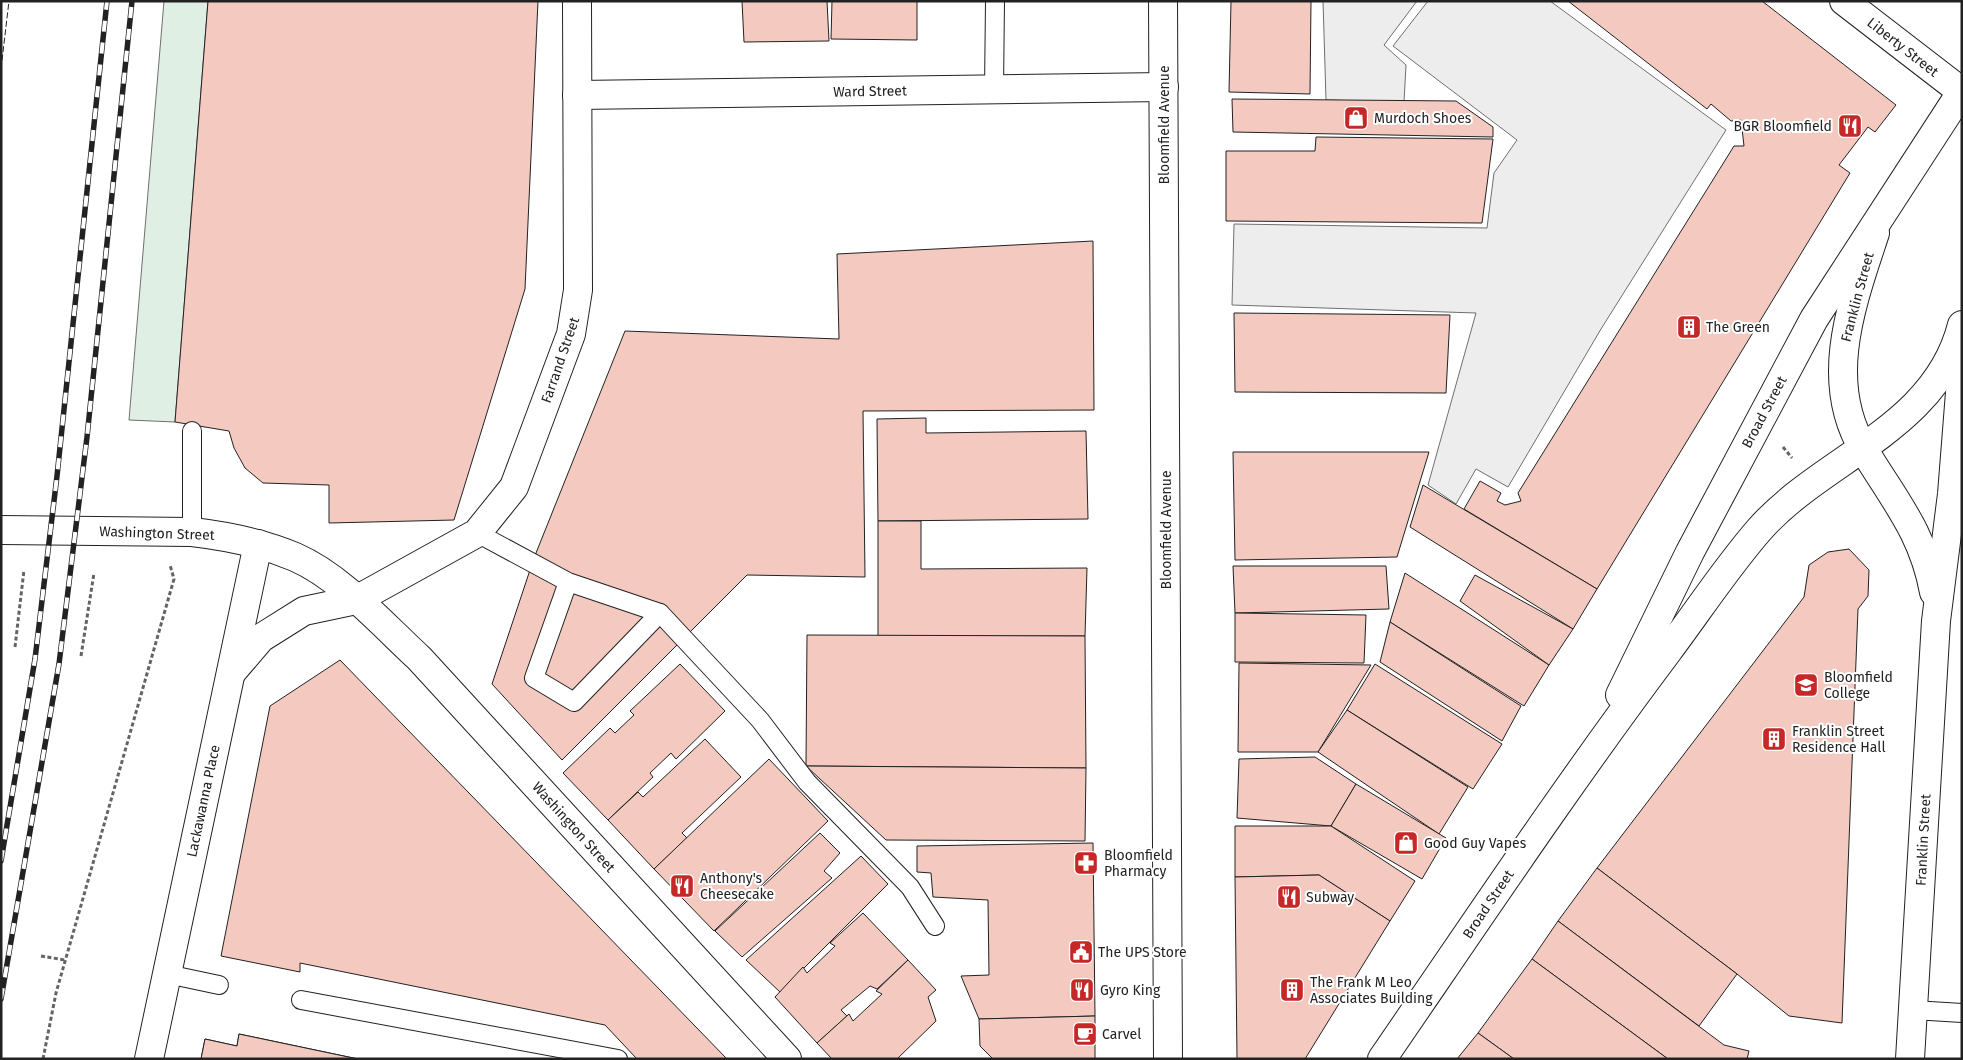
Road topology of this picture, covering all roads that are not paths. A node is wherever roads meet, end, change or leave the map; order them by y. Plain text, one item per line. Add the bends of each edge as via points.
1 (577, 1) edge
2 (995, 1) edge
3 (1163, 1) edge
4 (1844, 1) edge
5 (1164, 87) junction
6 (994, 90) junction
7 (1962, 92) edge
8 (577, 95) junction
9 (1878, 223) junction
10 (1962, 325) edge
11 (1962, 367) edge
12 (192, 431) dead end
13 (1863, 448) junction
14 (1, 530) edge
15 (192, 532) junction
16 (477, 533) junction
17 (258, 544) junction
18 (568, 582) junction
19 (356, 600) junction
20 (660, 613) junction
21 (1936, 621) junction
22 (231, 673) junction
23 (1594, 748) junction
24 (935, 926) dead end
25 (167, 974) junction
26 (220, 984) dead end
27 (301, 1000) dead end
28 (1913, 1010) junction
29 (1962, 1013) edge
30 (149, 1059) edge
31 (618, 1059) edge
32 (787, 1059) edge
33 (1168, 1059) edge
34 (1382, 1059) edge
35 (1910, 1059) edge

1 - 8 main road, Farrand Street
2 - 6 lane
3 - 5 main road, Bloomfield Avenue
4 - 7 main road, Liberty Street
5 - 6 main road, Ward Street
5 - 33 main road, Bloomfield Avenue
6 - 8 main road, Ward Street
7 - 9 main road, Broad Street
8 - 16 main road, Farrand Street via 578,290 573,327 514,487
9 - 13 main road, Franklin Street via 1842,351 1848,412
9 - 23 main road, Broad Street via 1814,319 1685,560
10 - 13 main road, Broad Street via 1935,383 1900,421
11 - 21 main road, Franklin Street via 1952,494
12 - 15 lane
13 - 21 main road, Franklin Street via 1918,537 1931,576
13 - 23 main road, Broad Street via 1795,496 1758,531
14 - 15 main road, Washington Street
15 - 17 main road, Washington Street
16 - 18 lane
16 - 19 main road, Farrand Street
17 - 19 main road, Washington Street via 297,558 318,570
17 - 22 main road, Lackawanna Place
18 - 20 lane
18 - 20 lane via 534,678 574,702
19 - 22 main road via 304,611 261,638
19 - 32 main road, Washington Street via 419,658
20 - 24 lane via 760,720 807,782 910,887
21 - 28 main road, Franklin Street
22 - 25 main road, Lackawanna Place
23 - 34 main road, Broad Street
25 - 26 lane
25 - 30 main road, Lackawanna Place
27 - 31 lane
28 - 29 lane
28 - 35 main road, Franklin Street

